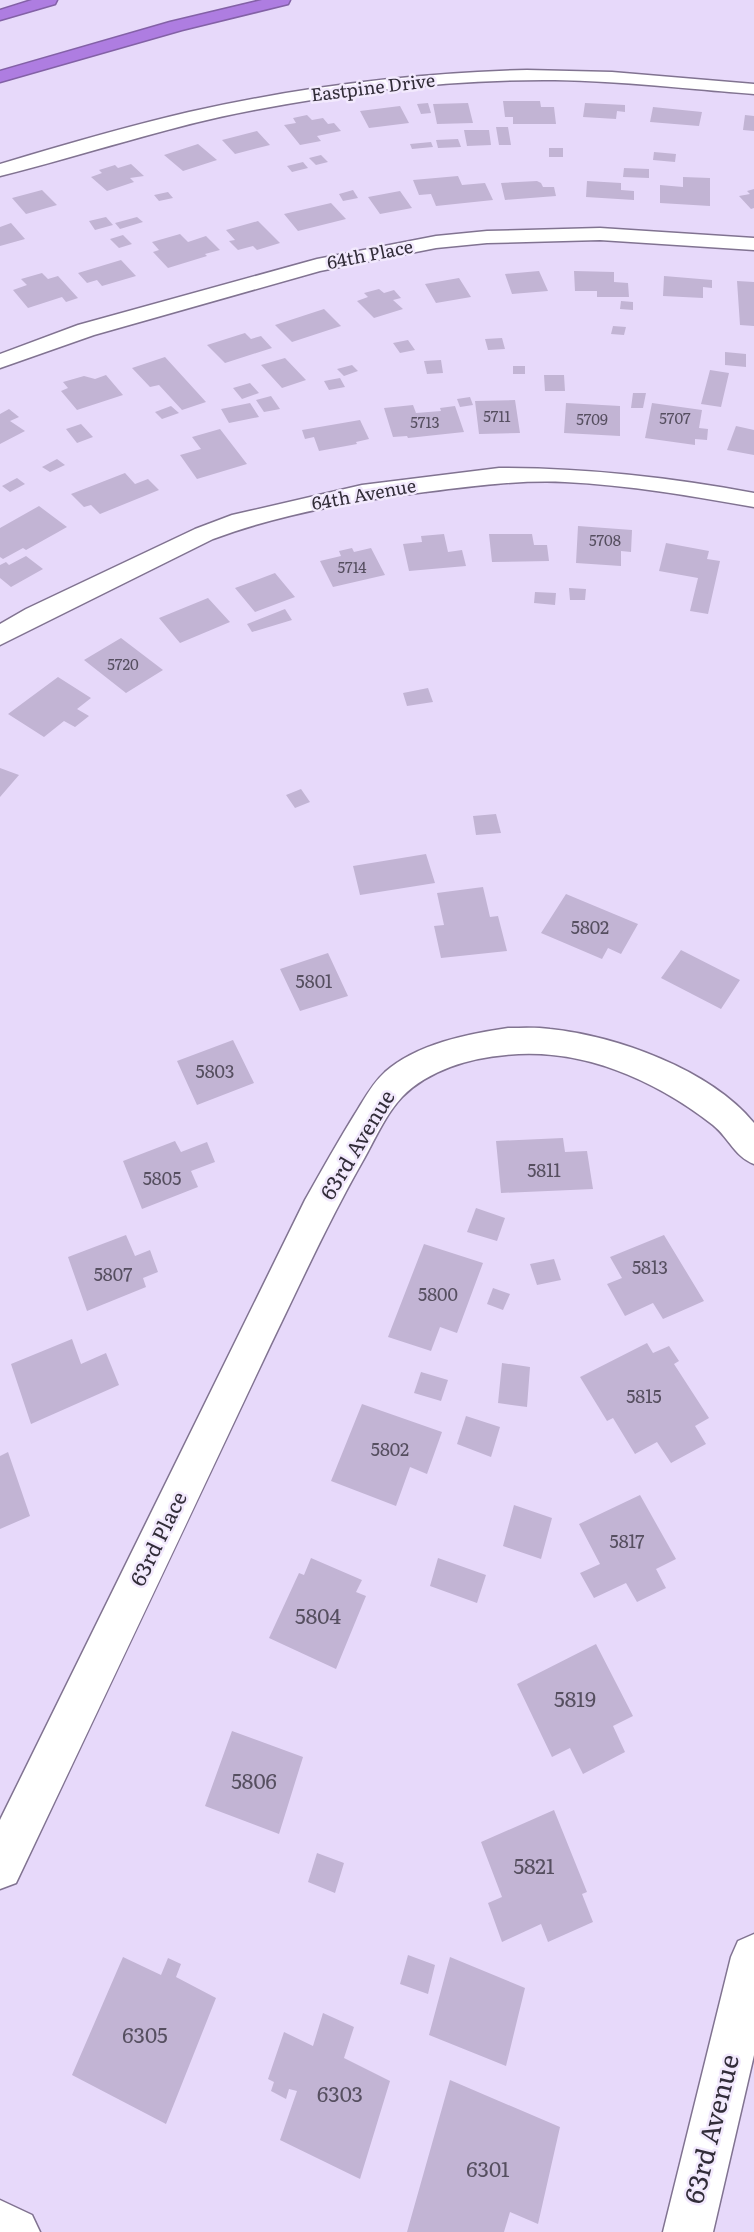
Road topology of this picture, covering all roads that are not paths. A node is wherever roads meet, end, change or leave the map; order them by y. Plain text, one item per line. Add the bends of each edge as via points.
1 (49, 0) edge
2 (282, 0) edge
3 (0, 15) edge
4 (0, 77) edge
5 (754, 89) edge
6 (0, 170) edge
7 (754, 244) edge
8 (0, 361) edge
9 (754, 500) edge
10 (0, 636) edge
11 (754, 1149) edge
12 (317, 1211) joint
13 (0, 1867) edge
14 (754, 1957) edge
15 (0, 2225) edge
16 (15, 2232) edge
17 (688, 2232) edge

1 - 3 highway
2 - 4 highway
5 - 6 street, Eastpine Drive via 528,75 342,89 194,117
7 - 8 street, 64th Place via 600,234 436,242 317,265 86,330
9 - 10 street, 64th Avenue via 677,486 566,475 499,475 362,492 241,520 204,534 35,615
11 - 12 street, 63rd Avenue via 729,1119 686,1087 628,1059 566,1044 505,1040 454,1050 392,1085
12 - 13 street, 63rd Place
14 - 17 street, 63rd Avenue
15 - 16 street

